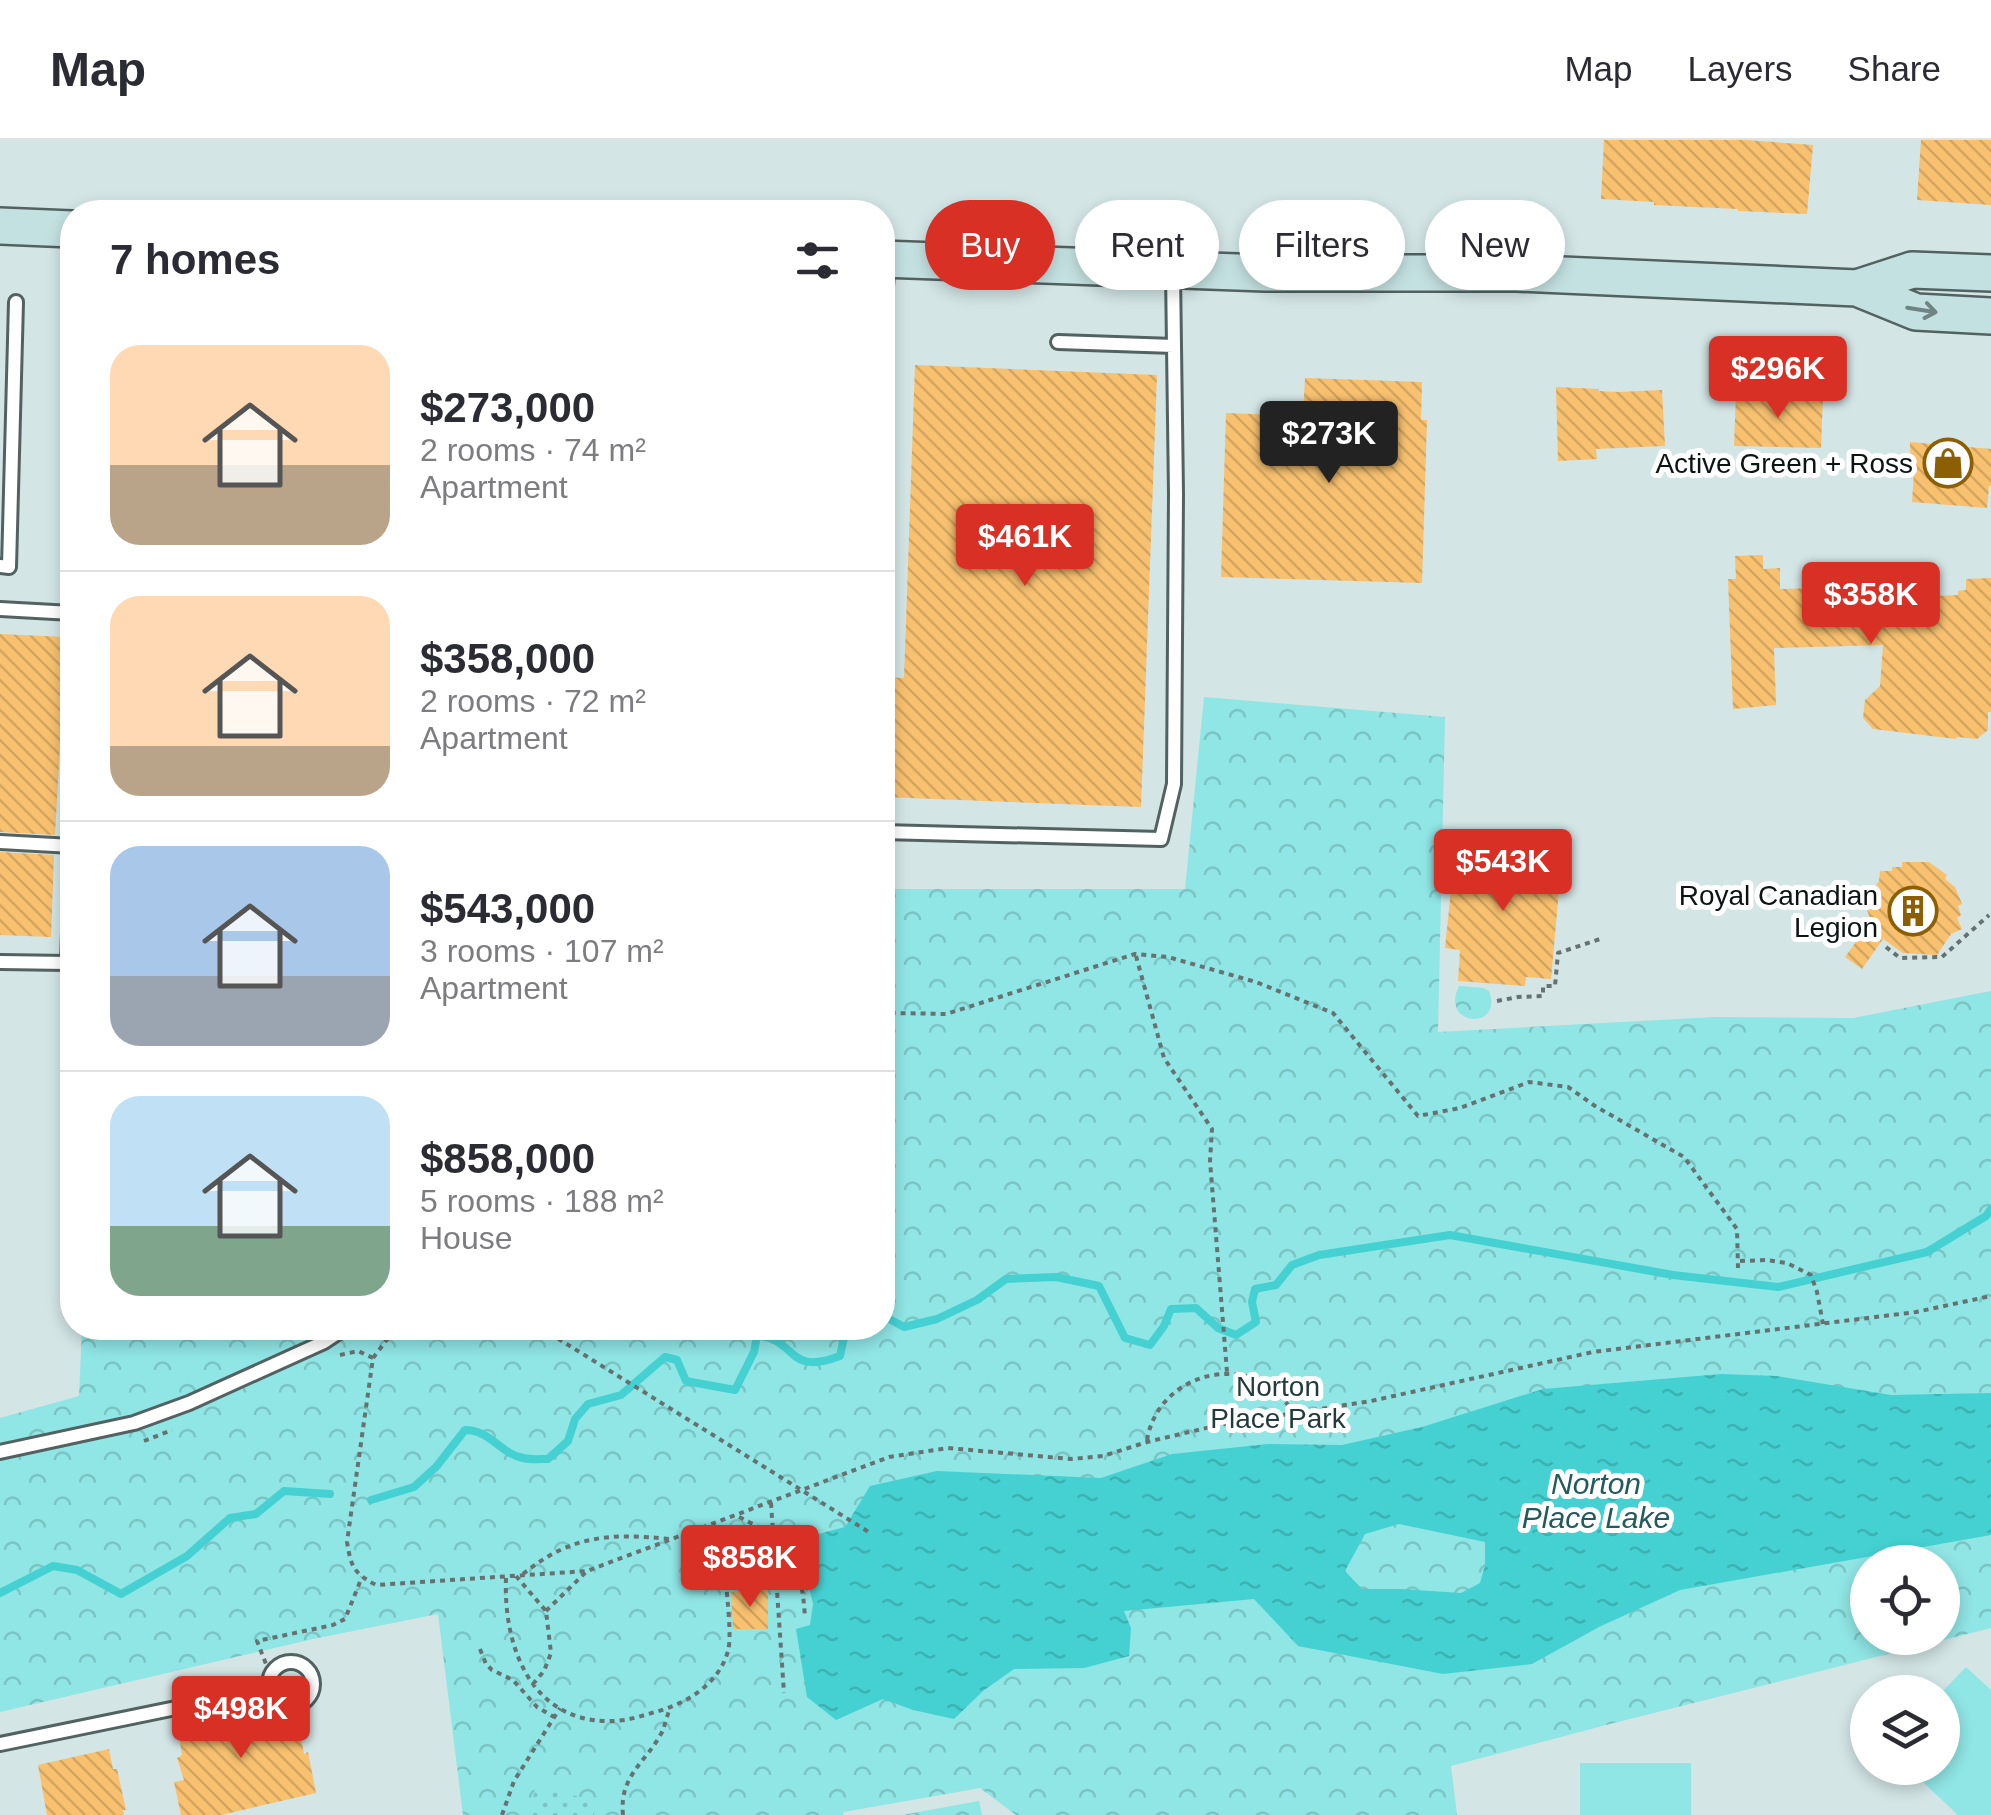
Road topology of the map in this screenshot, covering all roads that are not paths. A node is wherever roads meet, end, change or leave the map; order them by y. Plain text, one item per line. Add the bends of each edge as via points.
1 (0, 226) edge
2 (60, 228) edge
3 (895, 259) edge
4 (1075, 266) edge
5 (1219, 272) edge
6 (1991, 273) edge
7 (1857, 288) junction
8 (1173, 290) edge
9 (16, 302) dead end
10 (1991, 316) edge
11 (1058, 342) dead end
12 (1174, 346) junction
13 (0, 566) edge
14 (0, 609) edge
15 (60, 612) edge
16 (895, 832) edge
17 (0, 842) edge
18 (60, 843) edge
19 (0, 962) edge
20 (60, 963) edge
21 (327, 1340) edge
22 (0, 1452) edge
23 (270, 1690) junction
24 (0, 1744) edge

1 - 2 street
3 - 4 street
5 - 7 street via 1516,273
6 - 7 street via 1912,270
7 -> 10 street via 1916,312
8 - 12 lane
9 - 13 lane via 9,567
11 - 12 lane
12 - 16 lane via 1174,784 1162,838
14 - 15 lane
17 - 18 lane
19 - 20 lane
21 - 22 lane via 134,1423
23 - 23 lane via 279,1703 296,1706 313,1688 309,1672 294,1662 278,1666
23 - 24 lane

